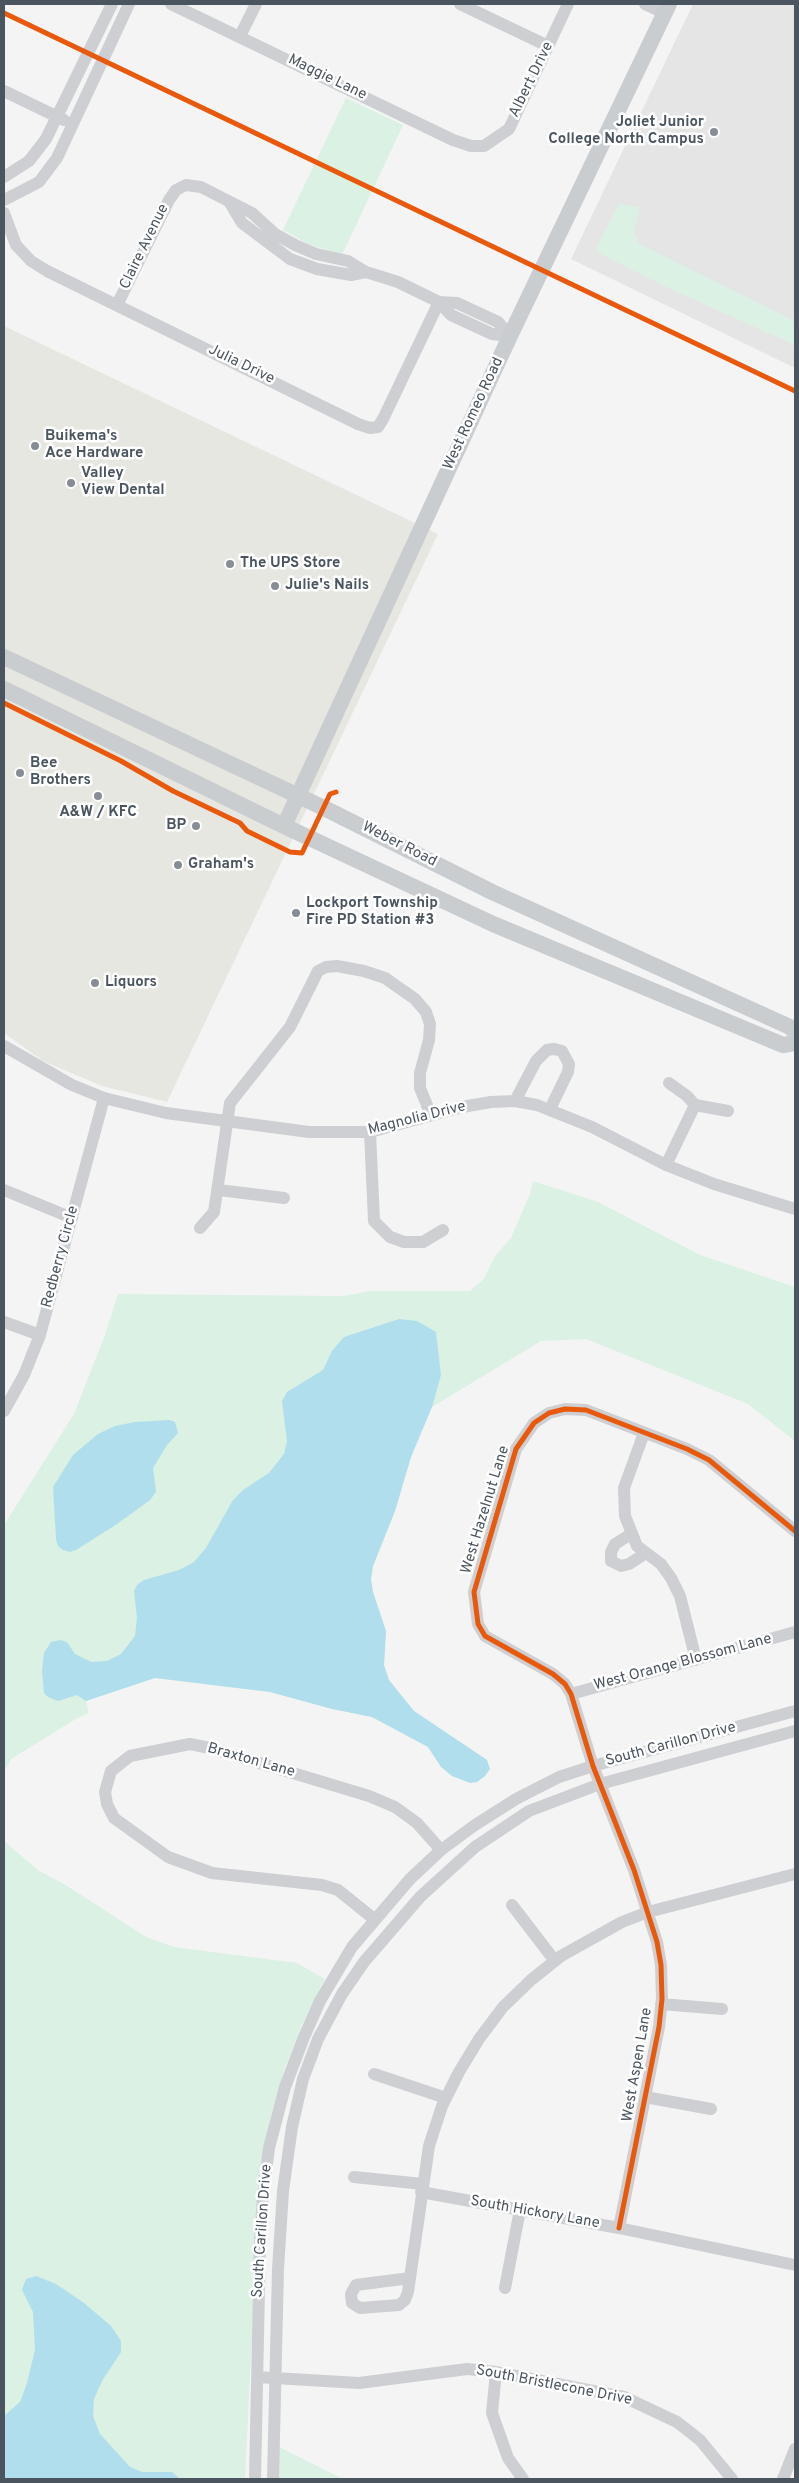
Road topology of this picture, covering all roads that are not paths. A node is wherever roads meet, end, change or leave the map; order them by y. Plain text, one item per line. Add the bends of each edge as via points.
1 (112, 4) edge
2 (129, 4) edge
3 (171, 4) edge
4 (256, 4) edge
5 (460, 4) edge
6 (568, 4) edge
7 (645, 4) edge
8 (667, 8) edge
9 (240, 36) junction
10 (548, 46) junction
11 (4, 91) edge
12 (57, 116) junction
13 (73, 124) junction
14 (484, 146) joint
15 (4, 178) edge
16 (4, 200) edge
17 (4, 213) edge
18 (439, 302) junction
19 (117, 305) junction
20 (510, 336) junction
21 (4, 657) edge
22 (4, 689) edge
23 (299, 796) junction
24 (284, 826) junction
25 (795, 1032) edge
26 (795, 1043) edge
27 (4, 1046) edge
28 (669, 1083) dead end
29 (104, 1098) junction
30 (514, 1101) junction
31 (695, 1105) junction
32 (550, 1109) junction
33 (728, 1111) dead end
34 (431, 1115) junction
35 (229, 1122) junction
36 (370, 1132) junction
37 (666, 1165) junction
38 (4, 1190) edge
39 (219, 1190) junction
40 (284, 1198) dead end
41 (795, 1209) edge
42 (72, 1218) junction
43 (200, 1228) dead end
44 (443, 1230) dead end
45 (4, 1322) edge
46 (40, 1334) junction
47 (4, 1411) edge
48 (644, 1433) junction
49 (795, 1531) edge
50 (631, 1534) junction
51 (646, 1553) junction
52 (795, 1632) edge
53 (696, 1660) junction
54 (571, 1694) junction
55 (795, 1711) edge
56 (795, 1731) edge
57 (593, 1766) junction
58 (600, 1784) junction
59 (442, 1850) junction
60 (795, 1874) edge
61 (512, 1905) dead end
62 (648, 1912) junction
63 (374, 1919) junction
64 (555, 1961) junction
65 (661, 2004) junction
66 (722, 2008) dead end
67 (374, 2074) dead end
68 (645, 2097) junction
69 (446, 2098) junction
70 (711, 2109) dead end
71 (354, 2177) dead end
72 (422, 2188) junction
73 (520, 2210) junction
74 (619, 2228) junction
75 (795, 2265) edge
76 (410, 2278) dead end
77 (505, 2288) dead end
78 (496, 2372) junction
79 (257, 2377) junction
80 (276, 2378) junction
81 (795, 2449) edge
82 (254, 2479) edge
83 (273, 2479) edge
84 (523, 2479) edge
85 (732, 2479) edge
86 (783, 2479) edge

1 - 12 street
2 - 13 street
3 - 9 street, Maggie Lane
4 - 9 street
5 - 10 street
6 - 10 street, Albert Drive
7 - 8 street
8 - 20 main road, West Romeo Road
9 - 14 street, Maggie Lane via 454,140 471,146
10 - 14 street, Albert Drive via 509,128
11 - 12 street
12 - 13 street
12 - 15 street via 46,139 29,161
13 - 16 street via 57,158 39,182
17 - 19 street, Julia Drive via 16,245 30,261
18 - 19 street, Julia Drive via 383,418 378,427 370,428
18 - 19 street, Claire Avenue via 398,282 366,272 351,275 318,269 290,259 242,223 230,202 201,187 186,185 176,190 169,200
18 - 20 street, Claire Avenue via 457,303 498,322
20 - 23 main road, West Romeo Road
21 - 23 main road, Weber Road
22 - 24 main road, Weber Road
23 - 24 main road, West Romeo Road
23 - 25 main road, Weber Road via 492,892
24 - 26 main road, Weber Road via 493,924 783,1045
27 - 29 street, Magnolia Drive via 72,1085
28 - 31 street
29 - 35 street, Magnolia Drive via 151,1110
29 - 42 street, Redberry Circle
30 - 32 street, Magnolia Drive
30 - 32 street via 536,1060 547,1050 554,1049 562,1051 569,1064
30 - 34 street, Magnolia Drive via 491,1102
31 - 33 street
31 - 37 street
32 - 37 street, Magnolia Drive
34 - 35 street via 420,1088 420,1073 429,1040 430,1024 426,1012 414,998 385,978 337,966 318,971 290,1027 230,1103
34 - 36 street, Magnolia Drive
35 - 36 street, Magnolia Drive via 309,1132
35 - 39 street
36 - 44 street via 374,1221 390,1237 404,1242 423,1242
37 - 41 street, Magnolia Drive
38 - 42 street
39 - 40 street
39 - 43 street via 214,1212
42 - 46 street, Redberry Circle
45 - 46 street
46 - 47 street, Redberry Circle via 24,1375
48 - 49 street, West Hazelnut Lane via 708,1460
48 - 50 street via 624,1488 625,1516
48 - 54 street, West Hazelnut Lane via 586,1410 565,1409 549,1413 534,1423 516,1449 474,1592 478,1624 485,1636 553,1674
50 - 51 street via 637,1546
50 - 51 street via 615,1544 611,1561 621,1566
51 - 53 street via 672,1578 680,1596
52 - 53 street, West Orange Blossom Lane
53 - 54 street, West Orange Blossom Lane
54 - 57 street, West Hazelnut Lane
55 - 57 street, South Carillon Drive
56 - 58 street, South Carillon Drive
57 - 58 street, West Aspen Lane
57 - 59 street, South Carillon Drive via 559,1777 516,1799
58 - 62 street, West Aspen Lane
58 - 80 street, South Carillon Drive via 529,1811 475,1847 391,1928 333,2009 303,2079 292,2127 283,2191 278,2269
59 - 63 street, South Carillon Drive
59 - 63 street, Braxton Lane via 417,1823 395,1807 369,1796 210,1748 190,1744 130,1756 111,1771 105,1792 114,1818 168,1857 212,1873 330,1887 346,1895
60 - 62 street
61 - 64 street
62 - 64 street via 591,1937
62 - 65 street, West Aspen Lane via 657,1942
63 - 79 street, South Carillon Drive via 352,1947 320,2001 285,2087 269,2148 263,2195
64 - 69 street via 503,2007 479,2038
65 - 66 street
65 - 68 street, West Aspen Lane
67 - 69 street
68 - 70 street
68 - 74 street, West Aspen Lane
69 - 72 street via 429,2146
71 - 72 street, South Hickory Lane
72 - 73 street, South Hickory Lane
72 - 76 street
73 - 74 street, South Hickory Lane
73 - 77 street
74 - 75 street, South Hickory Lane
78 - 80 street, South Bristlecone Drive via 446,2370 358,2383
78 - 84 street via 492,2413 508,2458
78 - 85 street, South Bristlecone Drive via 624,2396 650,2407 700,2440
79 - 80 street, South Bristlecone Drive
79 - 82 street, South Carillon Drive
80 - 83 street, South Carillon Drive
81 - 86 street

